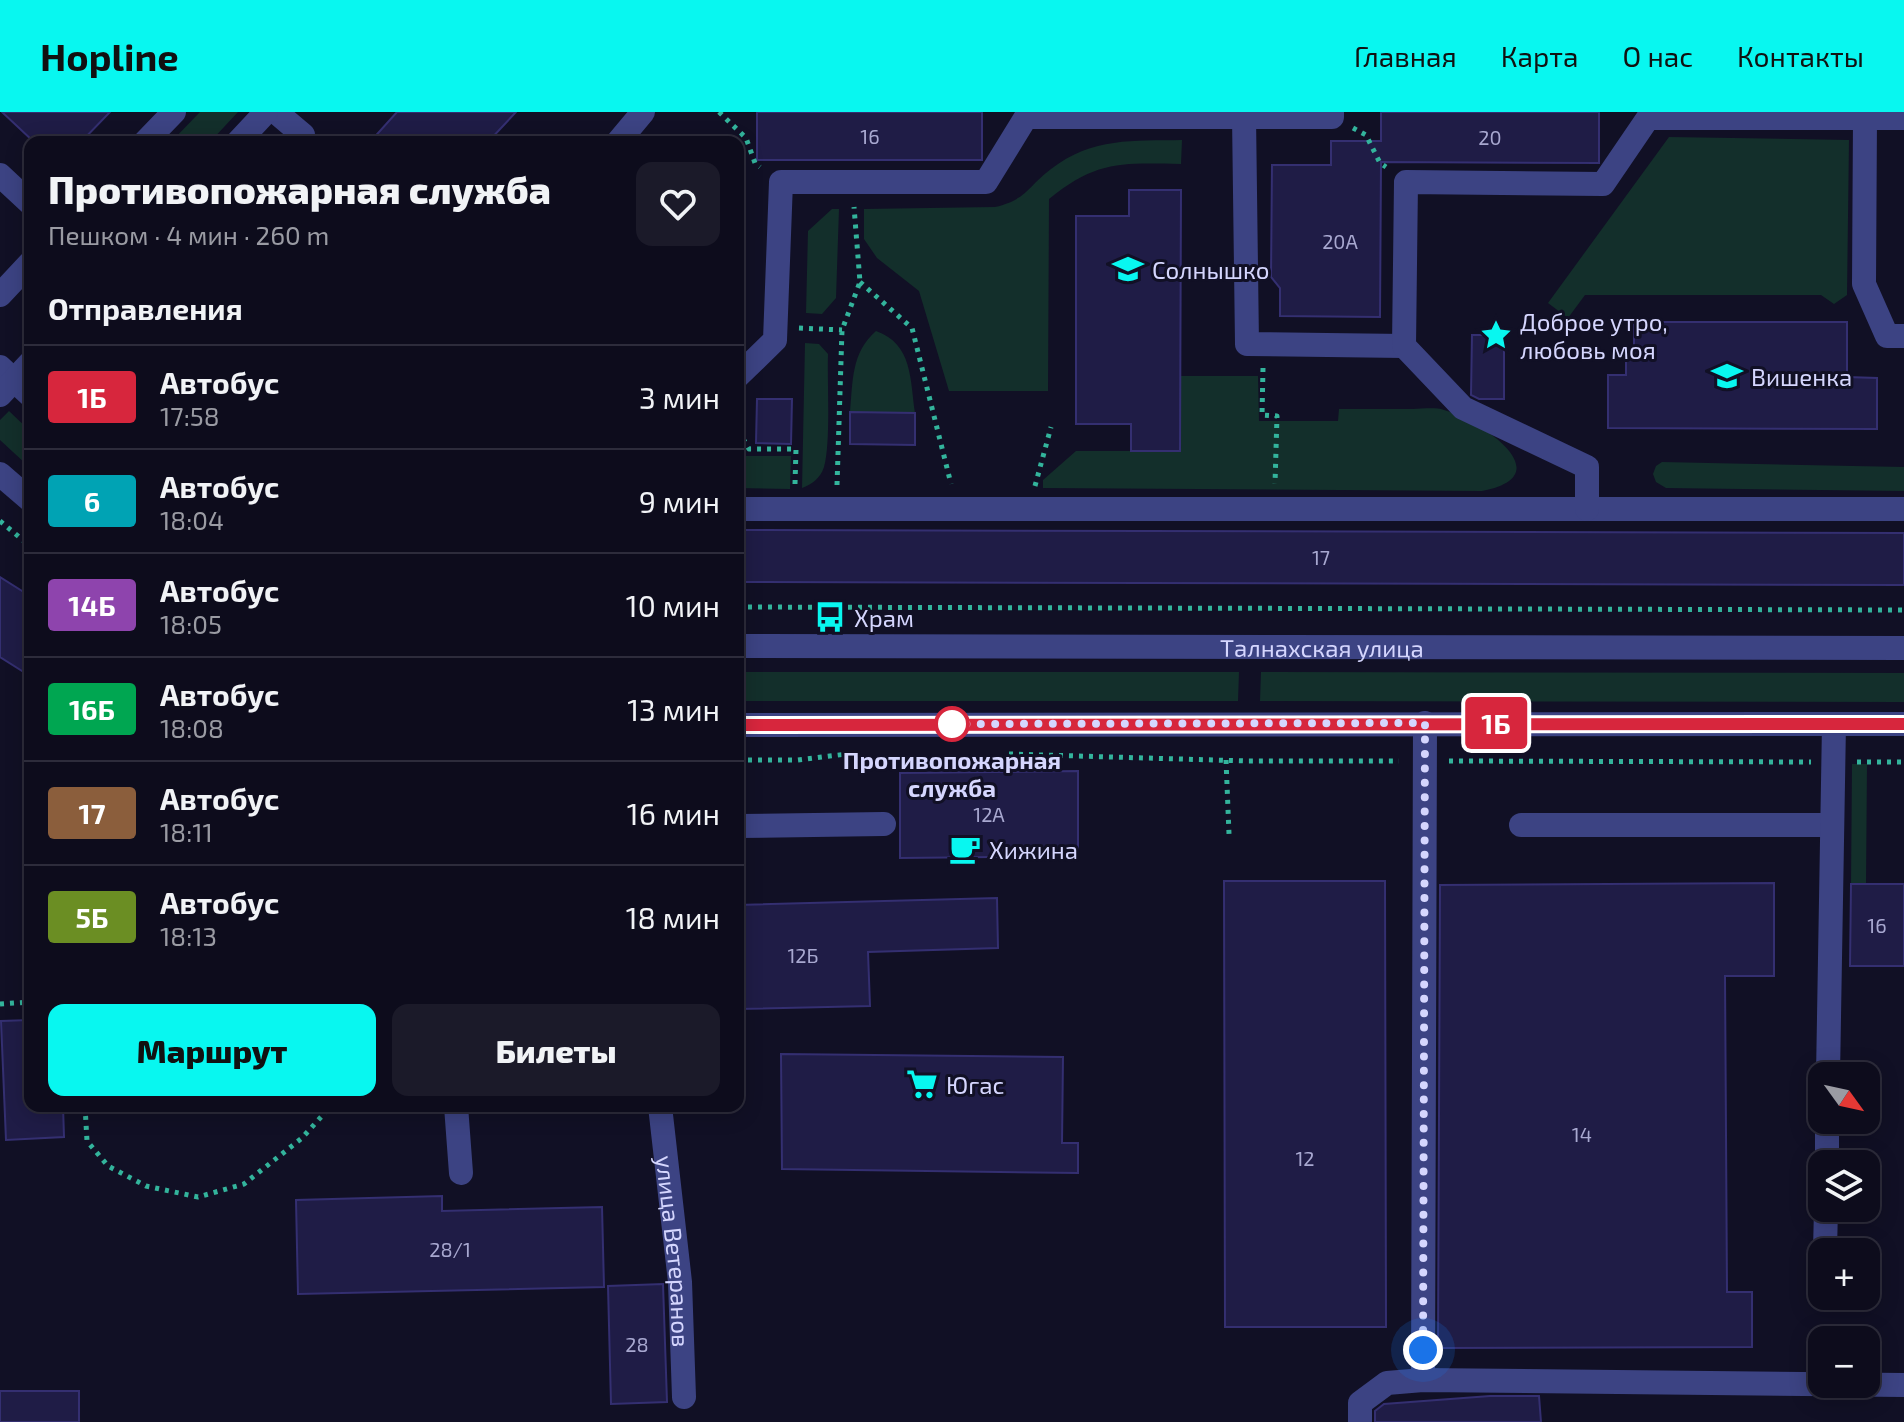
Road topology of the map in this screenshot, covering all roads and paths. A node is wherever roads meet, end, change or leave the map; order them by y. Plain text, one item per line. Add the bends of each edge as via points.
1 (174, 112) edge
2 (266, 112) edge
3 (276, 112) edge
4 (643, 112) edge
5 (719, 112) edge
6 (1332, 115) edge
7 (1244, 116) junction
8 (1865, 118) junction
9 (1904, 118) edge
10 (303, 135) dead end
11 (151, 136) edge
12 (244, 136) edge
13 (623, 136) edge
14 (744, 136) edge
15 (744, 136) edge
16 (755, 163) dead end
17 (0, 175) edge
18 (852, 182) junction
19 (1406, 182) junction
20 (24, 197) edge
21 (24, 269) edge
22 (860, 282) junction
23 (0, 295) edge
24 (775, 327) junction
25 (842, 330) junction
26 (1904, 336) edge
27 (1263, 344) junction
28 (1404, 346) junction
29 (744, 370) edge
30 (1051, 427) dead end
31 (744, 440) edge
32 (0, 474) edge
33 (1035, 487) dead end
34 (794, 488) dead end
35 (1275, 489) dead end
36 (24, 495) edge
37 (744, 509) edge
38 (837, 509) junction
39 (957, 509) junction
40 (1587, 509) junction
41 (1904, 509) edge
42 (0, 521) edge
43 (24, 541) edge
44 (744, 607) edge
45 (1904, 610) edge
46 (744, 646) edge
47 (1904, 648) edge
48 (1425, 723) junction
49 (1834, 724) junction
50 (1904, 724) edge
51 (744, 725) edge
52 (870, 752) dead end
53 (998, 753) dead end
54 (744, 760) edge
55 (1226, 760) junction
56 (1425, 761) junction
57 (1833, 762) junction
58 (1904, 762) edge
59 (884, 824) dead end
60 (1521, 825) dead end
61 (1832, 825) junction
62 (744, 826) edge
63 (1229, 834) dead end
64 (24, 1002) edge
65 (0, 1004) edge
66 (1828, 1062) edge
67 (85, 1112) edge
68 (326, 1112) edge
69 (456, 1112) edge
70 (661, 1112) edge
71 (461, 1173) dead end
72 (1423, 1380) junction
73 (1904, 1385) edge
74 (684, 1397) dead end
75 (1360, 1422) edge

1 - 11 street
2 - 12 street
3 - 10 street
4 - 13 street
5 - 15 path
6 - 7 street
6 - 19 path via 1366,135 1380,163
7 - 18 street via 1026,117 986,182
7 - 27 street via 1247,344
8 - 9 street
8 - 19 street via 1648,118 1603,184
8 - 26 street via 1864,284 1887,336
14 - 16 path
17 - 20 street
18 - 22 path
18 - 24 street via 781,182
19 - 28 street
21 - 23 street
22 - 25 path
22 - 39 path via 912,328
24 - 25 path
24 - 29 street via 775,340
25 - 38 path
27 - 28 street
27 - 35 path via 1262,415 1277,416
28 - 40 street via 1463,408 1587,467
30 - 33 path
31 - 34 path via 749,449 796,449
32 - 36 street
37 - 38 street
38 - 39 street
39 - 40 street
40 - 41 street
42 - 43 path
44 - 45 path
46 - 47 street, Талнахская улица
48 - 49 street
48 - 51 street
48 - 56 street
49 - 50 street
49 - 57 street
52 - 54 path
53 - 55 path
55 - 56 path
55 - 63 path
56 - 57 path
56 - 72 street
57 - 58 path
57 - 61 street
59 - 62 street
60 - 61 street
61 - 66 street
64 - 65 path
67 - 68 path via 87,1141 108,1166 146,1186 198,1197 244,1184
69 - 71 street
70 - 74 street, улица Ветеранов via 680,1282
72 - 73 street
72 - 75 street via 1387,1383 1360,1403

